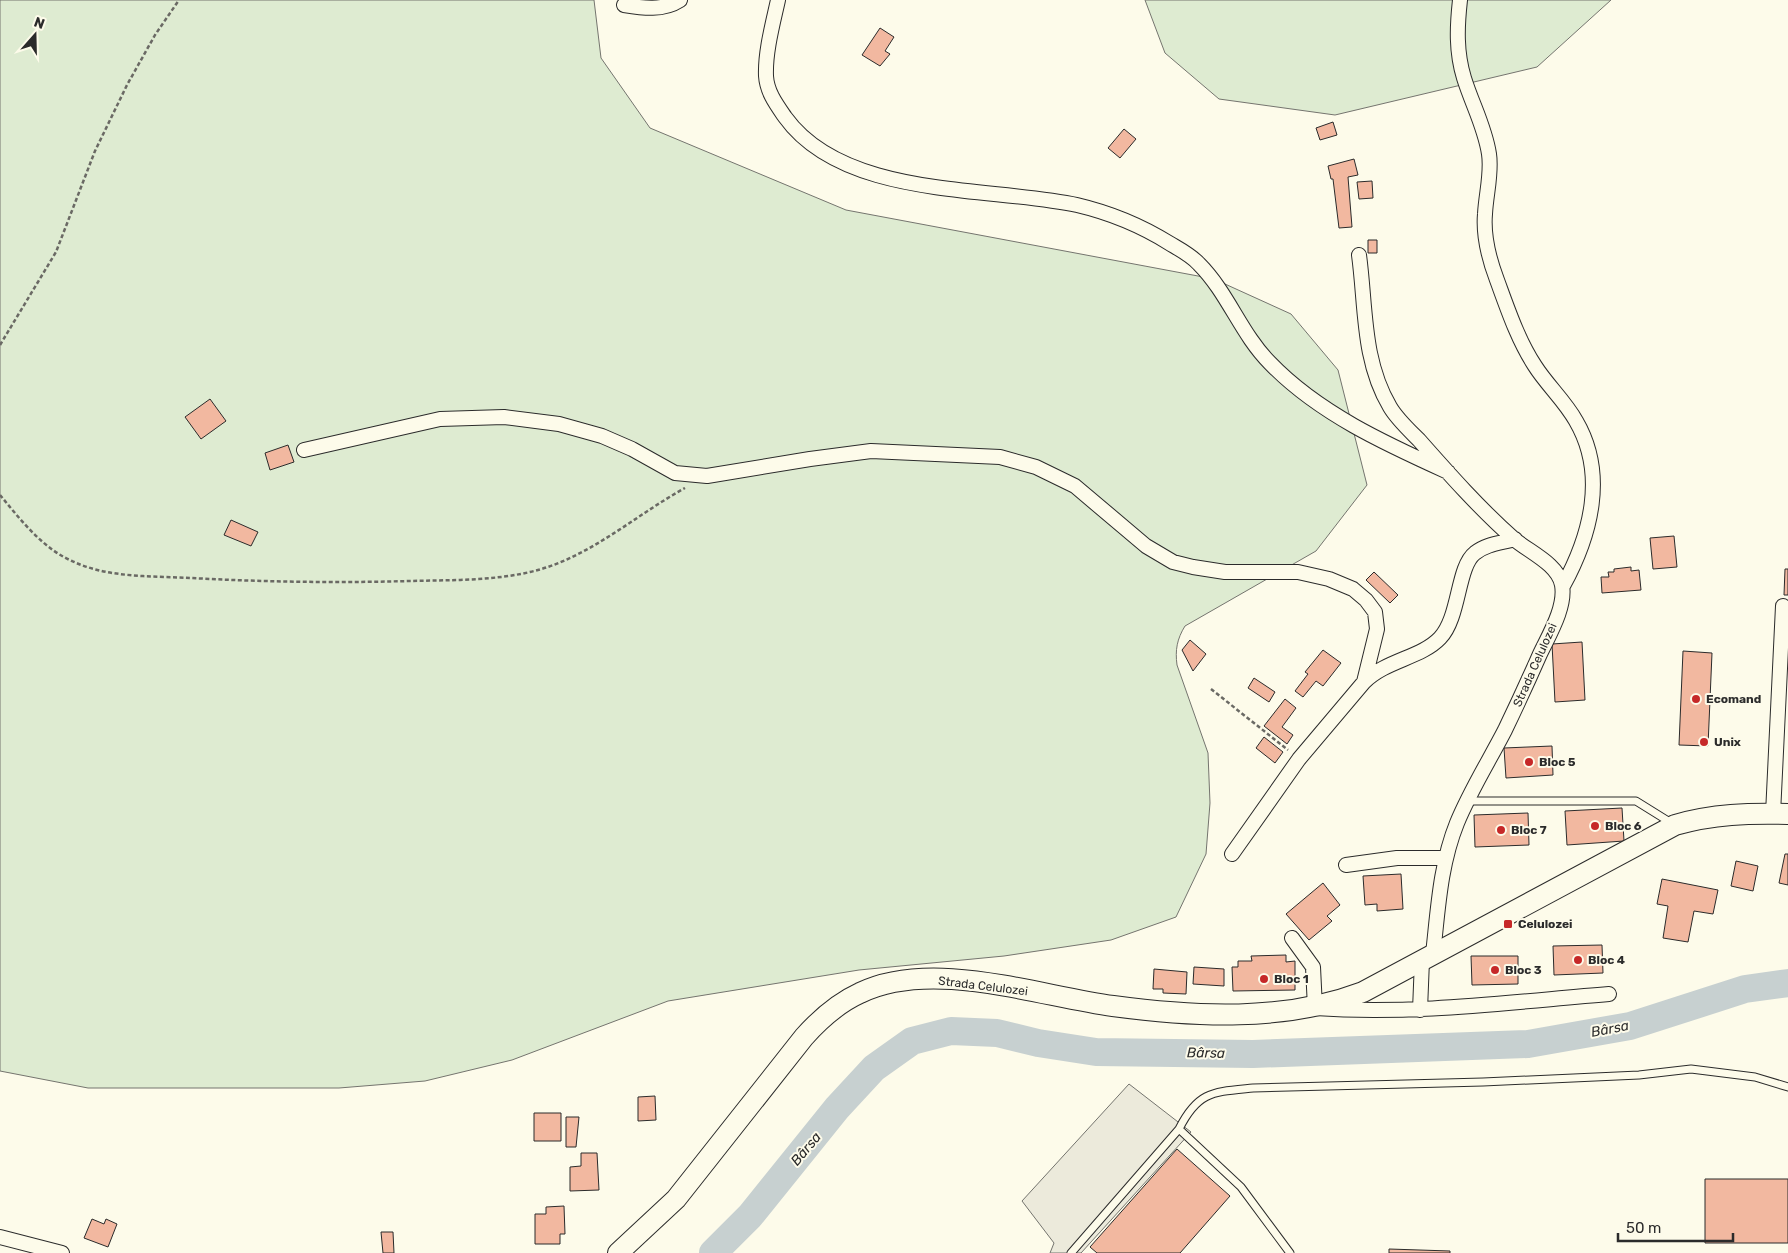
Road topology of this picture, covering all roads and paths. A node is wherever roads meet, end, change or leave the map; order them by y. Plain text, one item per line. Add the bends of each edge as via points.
1 (179, 0) edge
2 (680, 0) edge
3 (778, 0) edge
4 (1460, 0) edge
5 (624, 5) dead end
6 (1359, 254) dead end
7 (0, 345) edge
8 (304, 450) dead end
9 (1448, 472) junction
10 (707, 476) junction
11 (0, 495) edge
12 (1515, 540) junction
13 (1562, 586) junction
14 (1783, 606) dead end
15 (1364, 682) junction
16 (1211, 689) dead end
17 (1299, 759) junction
18 (1468, 801) junction
19 (1781, 814) edge
20 (1675, 826) junction
21 (1232, 854) dead end
22 (1446, 858) junction
23 (1346, 865) dead end
24 (1292, 938) dead end
25 (1427, 957) junction
26 (1609, 994) dead end
27 (1314, 1008) junction
28 (1420, 1010) junction
29 (1788, 1087) edge
30 (1178, 1129) junction
31 (0, 1237) edge
32 (62, 1253) edge
33 (618, 1253) edge
34 (1071, 1253) edge
35 (1290, 1253) edge

1 - 7 path via 127,85 94,151 56,252
2 - 5 street via 648,9
3 - 9 street via 766,77 772,99 791,126 812,144 841,161 880,177 926,188 977,191 1079,206 1118,216 1146,228 1198,263 1224,295 1246,335 1270,364 1302,391 1370,435
4 - 13 street via 1458,54 1464,79 1486,134 1489,157 1484,216 1487,248 1518,337 1535,367 1576,420 1586,442 1592,473 1593,506 1574,565
6 - 9 street via 1370,360 1381,390 1391,409
8 - 10 street via 440,419 504,417 559,424 602,436 675,473
9 - 12 street
10 - 11 path via 570,559 529,572 468,580 234,581 99,570 71,561 43,543
10 - 15 street via 871,451 1000,457 1036,467 1075,486 1146,546 1173,562 1225,572 1298,572 1353,589 1375,612 1377,629
12 - 13 street via 1558,573
12 - 15 street via 1485,547 1473,554 1454,613 1441,637
13 - 18 street, Strada Celulozei via 1561,604 1552,627
14 - 19 street
15 - 17 street
16 - 17 path
17 - 21 street
18 - 20 lane via 1636,801
18 - 22 street, Strada Celulozei via 1457,822
19 - 20 street, Strada Celulozei via 1728,814 1703,817
20 - 25 street, Strada Celulozei
22 - 23 street via 1398,858
22 - 25 street, Strada Celulozei
24 - 27 street via 1313,967
25 - 27 street, Strada Celulozei via 1363,992
25 - 28 street, Strada Celulozei
26 - 28 street, Strada Celulozei
27 - 28 street, Strada Celulozei
27 - 33 street, Strada Celulozei via 1240,1014 1182,1013 1113,1006 947,980 914,980 861,992 819,1020 688,1185
29 - 30 lane via 1756,1077 1691,1069 1639,1075 1493,1082 1253,1088 1222,1091 1200,1098 1188,1110
30 - 34 lane
30 - 35 lane via 1241,1187
31 - 32 street

